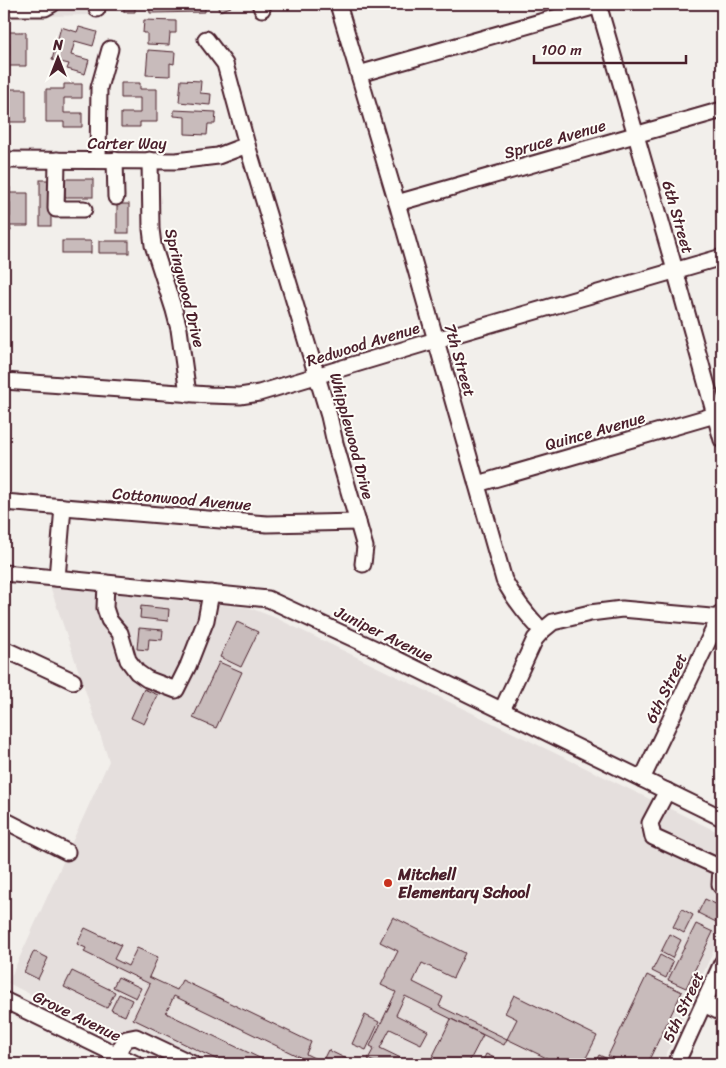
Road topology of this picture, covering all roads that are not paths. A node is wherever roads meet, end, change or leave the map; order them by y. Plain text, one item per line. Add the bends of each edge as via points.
1 (52, 4) edge
2 (338, 4) edge
3 (600, 4) edge
4 (4, 8) edge
5 (206, 40) dead end
6 (110, 49) dead end
7 (359, 74) junction
8 (722, 110) edge
9 (636, 134) junction
10 (247, 145) junction
11 (4, 160) edge
12 (57, 160) junction
13 (98, 160) junction
14 (116, 160) junction
15 (150, 160) junction
16 (116, 197) dead end
17 (397, 203) junction
18 (84, 209) dead end
19 (722, 257) edge
20 (675, 270) junction
21 (436, 340) junction
22 (318, 376) junction
23 (4, 381) edge
24 (188, 394) junction
25 (719, 414) edge
26 (722, 440) edge
27 (477, 484) junction
28 (4, 502) edge
29 (63, 506) junction
30 (358, 522) junction
31 (364, 564) dead end
32 (4, 573) edge
33 (57, 578) junction
34 (106, 583) junction
35 (211, 593) junction
36 (721, 616) edge
37 (542, 631) junction
38 (4, 649) edge
39 (73, 681) dead end
40 (502, 710) junction
41 (642, 779) junction
42 (667, 791) junction
43 (722, 818) edge
44 (4, 820) edge
45 (67, 852) dead end
46 (722, 887) edge
47 (722, 963) edge
48 (4, 1000) edge
49 (704, 1004) junction
50 (722, 1013) edge
51 (116, 1055) junction
52 (136, 1064) edge
53 (193, 1064) edge
54 (676, 1064) edge

1 - 4 street via 45,8
2 - 7 street, 7th Street
3 - 7 street
3 - 9 street, 6th Street
5 - 10 street, Whipplewood Drive via 224,64
6 - 13 street via 99,88
7 - 17 street, 7th Street
8 - 9 street, Spruce Avenue
9 - 17 street, Spruce Avenue
9 - 20 street, 6th Street
10 - 15 street, Carter Way via 218,156 176,161
10 - 22 street, Whipplewood Drive
11 - 12 street, Carter Way
12 - 13 street, Carter Way
12 - 18 street via 56,209
13 - 14 street, Carter Way
14 - 15 street, Carter Way
14 - 16 street
15 - 24 street, Springwood Drive via 153,245 179,330
17 - 21 street, 7th Street
19 - 20 street, Redwood Avenue
20 - 21 street, Redwood Avenue
20 - 25 street, 6th Street
21 - 22 street, Redwood Avenue
21 - 27 street, 7th Street
22 - 24 street, Redwood Avenue via 240,396
22 - 30 street, Whipplewood Drive
23 - 24 street, Redwood Avenue
25 - 26 street, 6th Street
25 - 27 street, Quince Avenue
27 - 37 street, 7th Street via 504,580 511,594
28 - 29 street, Cottonwood Avenue
29 - 30 street, Cottonwood Avenue via 267,524
29 - 33 street
30 - 31 street, Whipplewood Drive via 365,547
32 - 33 street, Juniper Avenue
33 - 34 street, Juniper Avenue
34 - 35 street, Juniper Avenue
34 - 35 street via 105,608 109,620 120,633 128,660 147,679 176,690 206,620
35 - 40 street, Juniper Avenue via 268,599
36 - 37 street via 622,609 553,622
36 - 41 street, 6th Street
37 - 40 street via 535,639
38 - 39 street
40 - 41 street, Juniper Avenue
41 - 42 street, Juniper Avenue
42 - 43 street, Juniper Avenue
42 - 46 street via 650,823 653,837 721,868
44 - 45 street
47 - 49 street, 5th Street
48 - 51 street, Grove Avenue
49 - 50 street
49 - 54 street, 5th Street
51 - 52 street, Grove Avenue
51 - 53 street via 126,1039 136,1037

